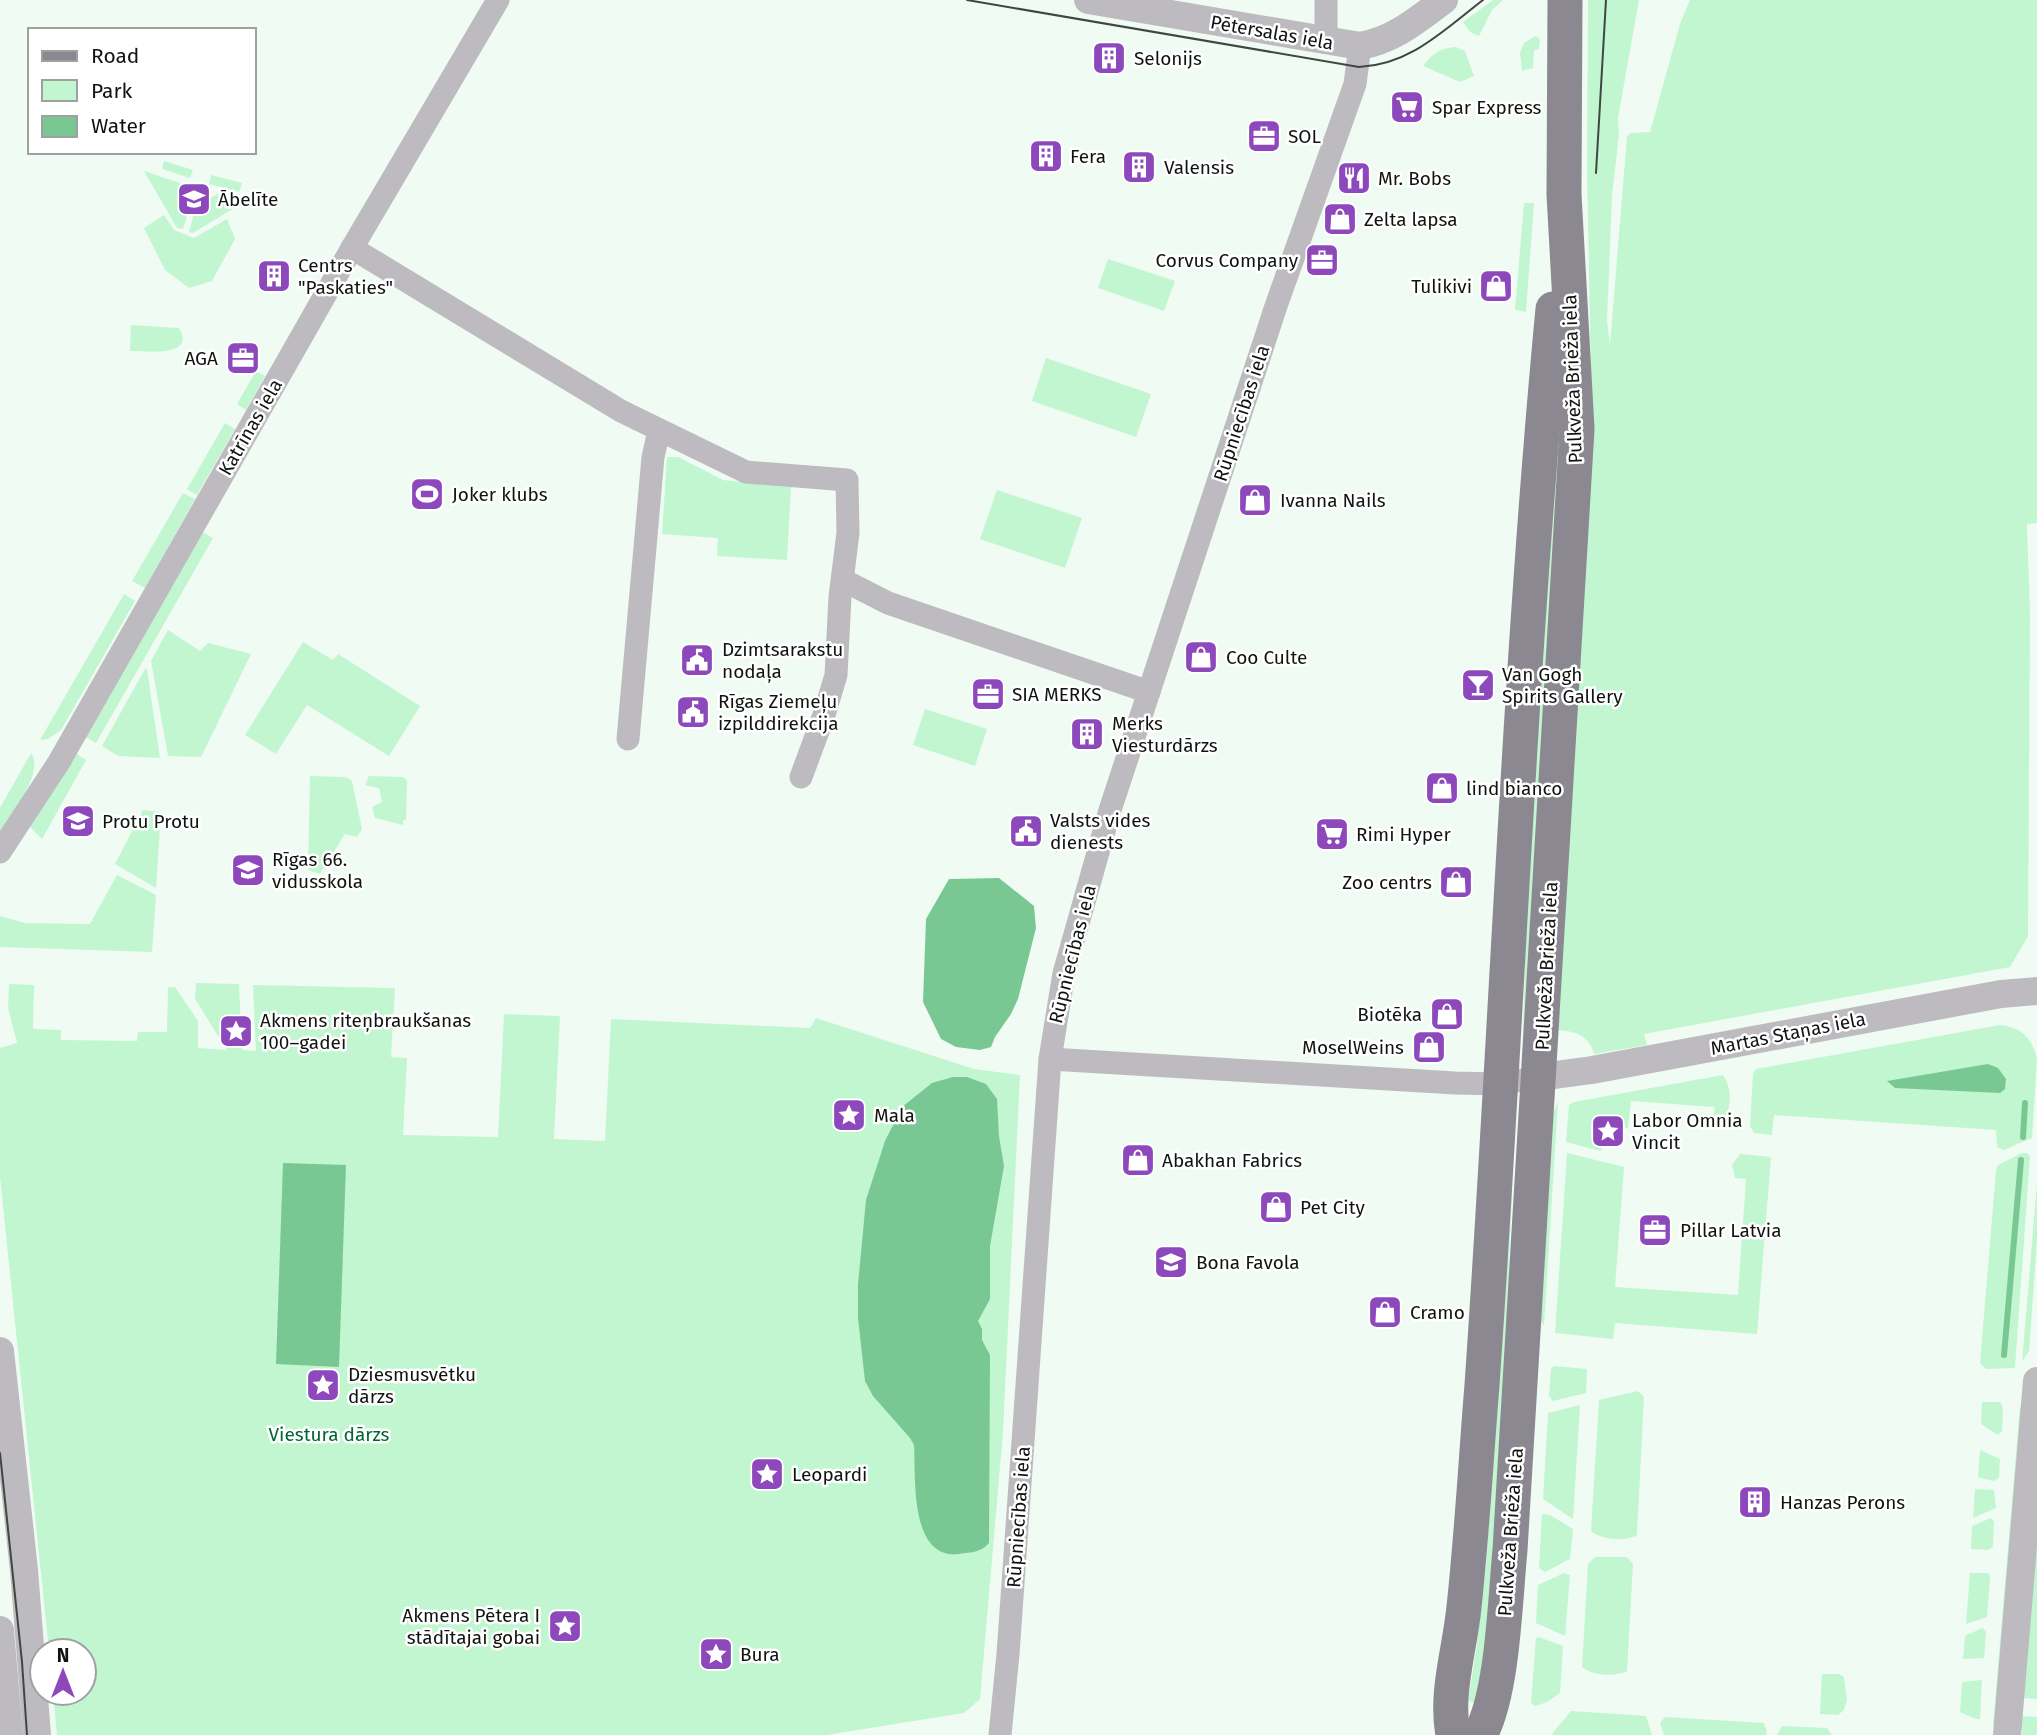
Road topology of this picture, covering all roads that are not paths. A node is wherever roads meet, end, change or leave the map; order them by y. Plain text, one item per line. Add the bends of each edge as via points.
1 (498, 0) edge
2 (1088, 0) edge
3 (1326, 0) edge
4 (1444, 0) edge
5 (1565, 0) edge
6 (1323, 41) junction
7 (1360, 46) junction
8 (1564, 194) junction
9 (352, 248) junction
10 (1542, 424) junction
11 (1577, 429) junction
12 (659, 431) junction
13 (843, 580) junction
14 (1149, 692) junction
15 (628, 739) dead end
16 (800, 777) dead end
17 (0, 852) edge
18 (2037, 991) edge
19 (1051, 1059) junction
20 (1539, 1077) junction
21 (1500, 1084) junction
22 (0, 1351) edge
23 (2037, 1381) edge
24 (0, 1630) edge
25 (9, 1735) edge
26 (37, 1735) edge
27 (1000, 1735) edge
28 (1453, 1735) edge
29 (1480, 1735) edge
30 (2007, 1735) edge

1 - 9 street, Katrīnas iela
2 - 6 street, Pētersalas iela
3 - 6 street
4 - 7 street, Pētersalas iela via 1395,35
5 - 8 main road, Pulkveža Brieža iela
6 - 7 street, Pētersalas iela
7 - 14 street, Rūpniecības iela via 1356,81 1276,306
8 - 10 main road, Pulkveža Brieža iela
8 - 11 main road, Pulkveža Brieža iela
9 - 12 street
9 - 17 street, Katrīnas iela via 58,762
10 - 11 main road via 1559,410 1570,415
10 - 21 main road, Pulkveža Brieža iela
11 - 20 main road, Pulkveža Brieža iela
12 - 13 street via 746,472 847,480
12 - 15 street
13 - 14 street via 888,603
13 - 16 street via 836,676
14 - 19 street, Rūpniecības iela via 1076,927
18 - 20 street, Martas Staņas iela
19 - 21 street
19 - 27 street, Rūpniecības iela
20 - 21 street
20 - 29 main road, Pulkveža Brieža iela via 1510,1550 1491,1710
21 - 28 main road, Pulkveža Brieža iela via 1464,1608 1450,1704
22 - 26 street
23 - 30 street
24 - 25 street

